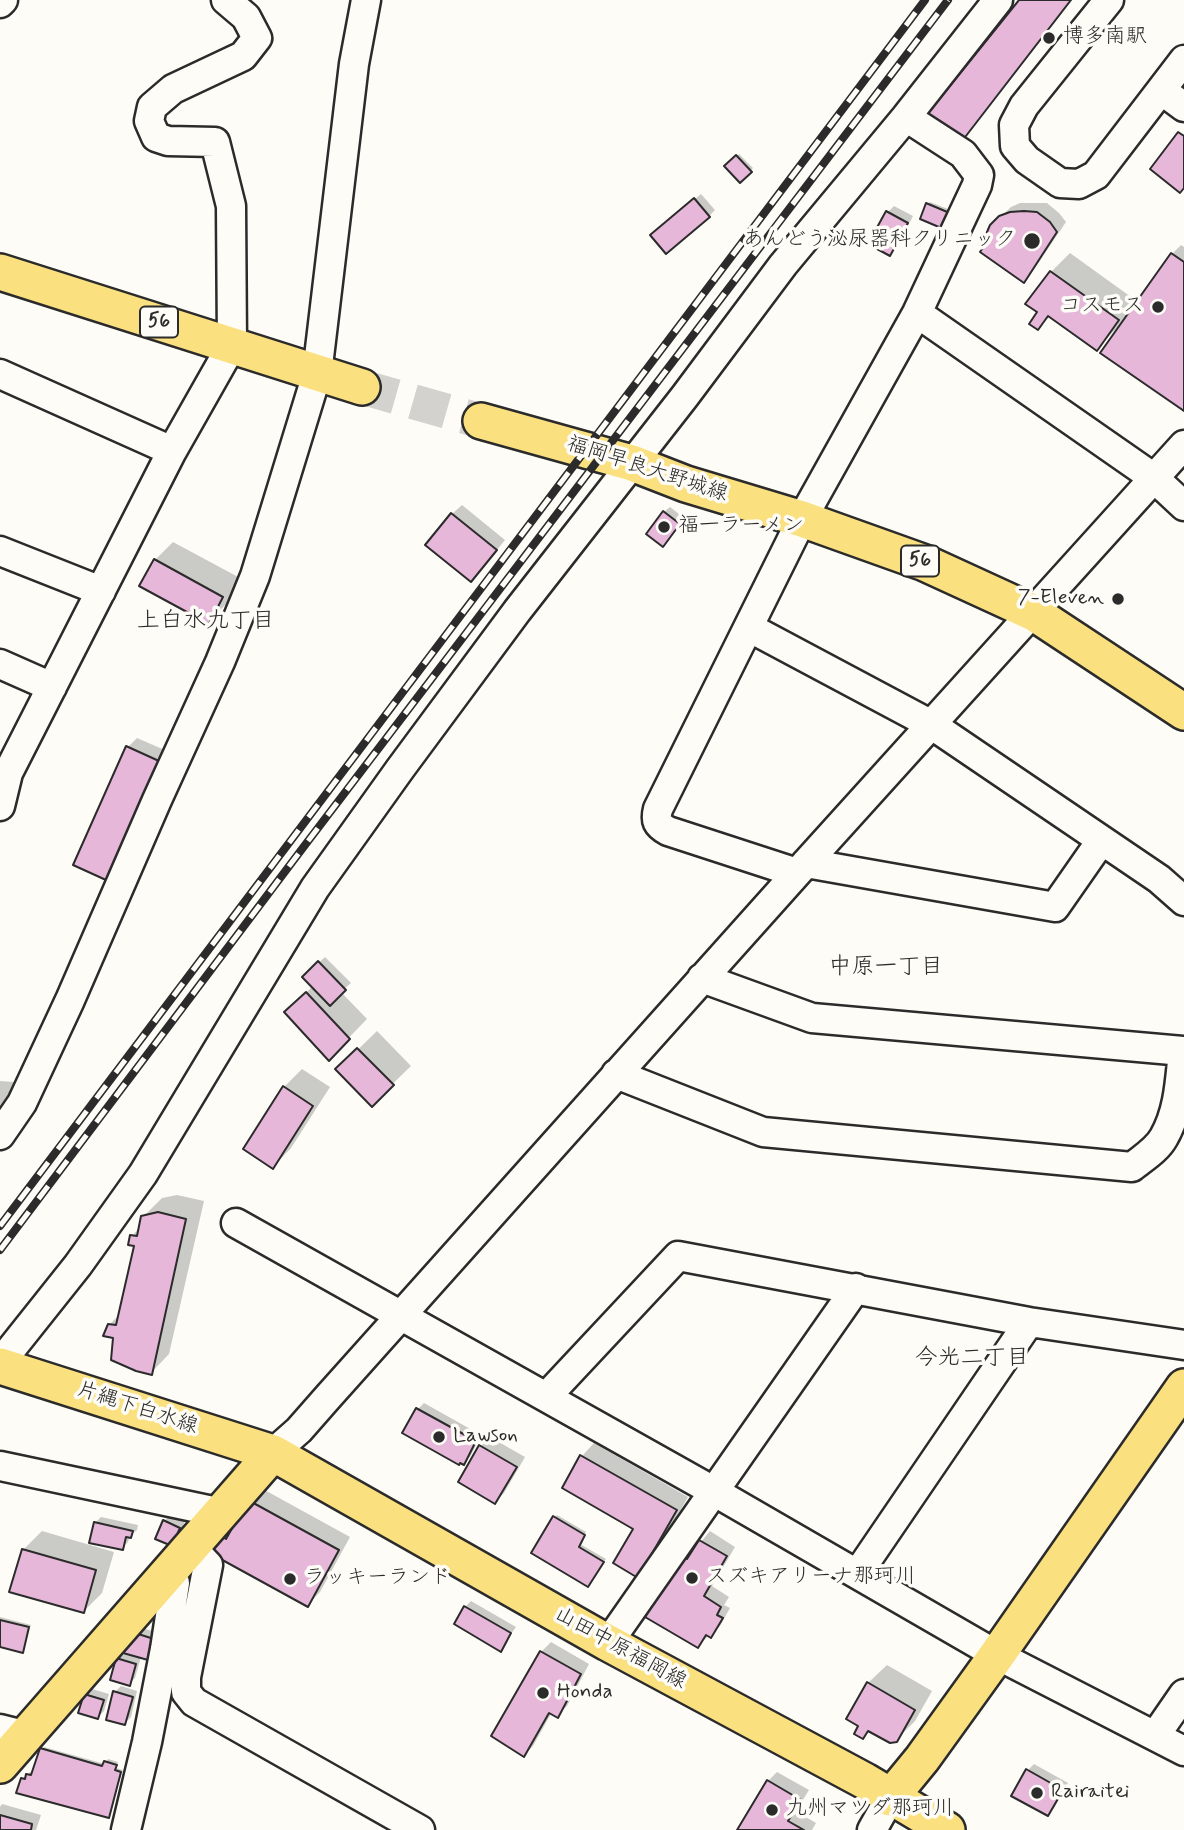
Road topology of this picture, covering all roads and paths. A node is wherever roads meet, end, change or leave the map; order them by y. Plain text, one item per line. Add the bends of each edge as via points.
1 (226, 0) edge
2 (366, 0) edge
3 (998, 0) edge
4 (1109, 0) edge
5 (1184, 60) edge
6 (1161, 90) junction
7 (1184, 107) edge
8 (906, 117) junction
9 (0, 272) edge
10 (917, 313) junction
11 (232, 345) junction
12 (0, 374) edge
13 (317, 374) junction
14 (362, 387) tunnel mouth
15 (481, 421) tunnel mouth
16 (1184, 445) edge
17 (172, 451) junction
18 (632, 463) junction
19 (1154, 478) junction
20 (1184, 506) edge
21 (803, 519) junction
22 (0, 551) edge
23 (101, 591) junction
24 (1034, 613) junction
25 (750, 628) junction
26 (0, 664) edge
27 (52, 687) junction
28 (1184, 712) edge
29 (932, 725) junction
30 (4, 771) edge
31 (0, 806) edge
32 (1101, 841) junction
33 (802, 868) junction
34 (1184, 901) edge
35 (702, 978) junction
36 (616, 1074) junction
37 (0, 1135) edge
38 (236, 1223) dead end
39 (856, 1288) junction
40 (402, 1316) junction
41 (1030, 1322) junction
42 (1184, 1345) edge
43 (0, 1365) edge
44 (1184, 1387) edge
45 (546, 1397) junction
46 (273, 1453) junction
47 (0, 1466) edge
48 (715, 1492) junction
49 (222, 1513) junction
50 (180, 1560) junction
51 (858, 1573) junction
52 (608, 1643) junction
53 (997, 1655) junction
54 (1184, 1694) edge
55 (12, 1732) edge
56 (1155, 1736) junction
57 (1184, 1751) edge
58 (0, 1765) edge
59 (890, 1798) junction
60 (126, 1830) edge
61 (419, 1830) edge
62 (872, 1830) edge
63 (947, 1830) edge

1 - 11 street via 246,17 257,38 243,56 173,89 152,107 149,121 156,137 168,141 215,142 231,206
2 - 13 street
3 - 8 street
4 - 6 street via 1024,106 1014,125 1015,146 1060,183 1079,184 1096,175
5 - 6 street
6 - 7 street
8 - 10 street via 963,154 979,175
8 - 18 street via 783,265
9 - 11 main road, 56
10 - 19 street
10 - 21 street
11 - 13 main road, 56
11 - 17 street
12 - 17 street
13 - 14 main road, 56
13 - 37 street via 255,576 220,662 23,1103
15 - 18 main road, 福岡早良大野城線 / 56
16 - 19 street
17 - 23 street
18 - 21 main road, 福岡早良大野城線 / 56
18 - 43 street via 509,622 315,888 143,1174
19 - 20 street
19 - 24 street
21 - 24 main road, 福岡早良大野城線 / 56 via 925,562
21 - 25 street
22 - 23 street
23 - 27 street
24 - 28 main road, 福岡早良大野城線 / 56
24 - 29 street
25 - 29 street
25 - 33 street via 656,818 668,831
26 - 27 street
27 - 30 street
29 - 32 street
29 - 33 street
30 - 31 street
32 - 33 street via 1055,907
32 - 34 street
33 - 35 street
35 - 36 street
35 - 36 street via 811,1018 1183,1051 1178,1100 1164,1138 1132,1167 763,1132
36 - 40 street
38 - 40 street
39 - 41 street
39 - 45 street via 678,1256
39 - 48 street
40 - 45 street
40 - 46 street
41 - 42 street
41 - 51 street
43 - 46 main road, 片縄下白水線
44 - 53 main road
45 - 48 street
46 - 49 main road
46 - 52 main road, 山田中原福岡線
47 - 49 street
48 - 51 street
48 - 52 street
49 - 50 main road
50 - 55 main road
50 - 60 street
50 - 61 street via 208,1565 186,1677 186,1692 194,1702
51 - 53 street
52 - 59 main road, 山田中原福岡線
53 - 56 street
53 - 59 main road
54 - 56 street
55 - 58 main road
56 - 57 street
59 - 62 street
59 - 63 main road

